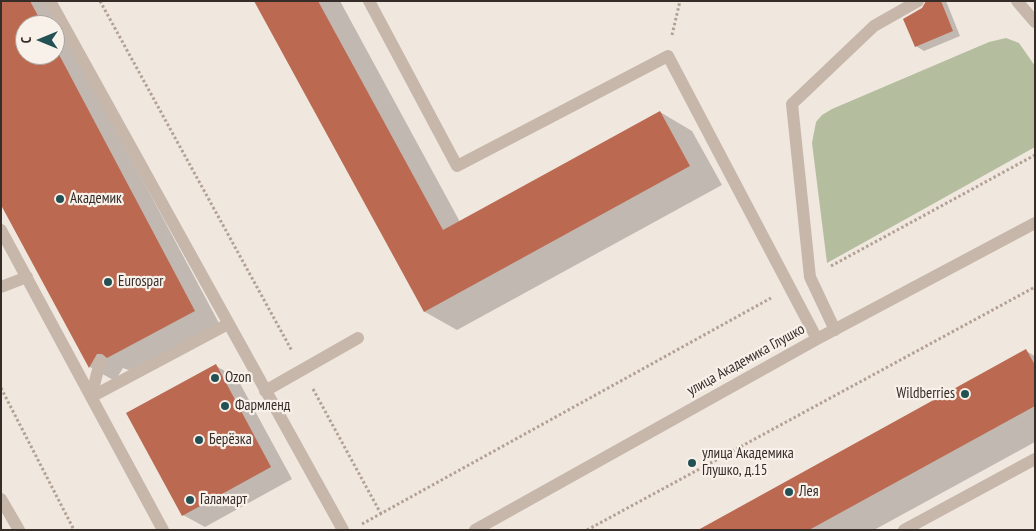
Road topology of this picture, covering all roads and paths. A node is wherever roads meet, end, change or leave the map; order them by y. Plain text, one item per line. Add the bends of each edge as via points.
1 (50, 1) edge
2 (100, 1) edge
3 (369, 1) edge
4 (680, 1) edge
5 (918, 1) edge
6 (1017, 1) edge
7 (1035, 22) edge
8 (668, 56) junction
9 (1035, 155) edge
10 (1035, 222) edge
11 (1, 230) edge
12 (27, 277) junction
13 (810, 277) junction
14 (1, 287) edge
15 (1035, 287) edge
16 (790, 288) junction
17 (228, 324) junction
18 (835, 330) junction
19 (358, 338) dead end
20 (817, 339) junction
21 (100, 362) dead end
22 (302, 370) junction
23 (1, 388) edge
24 (265, 391) junction
25 (91, 397) junction
26 (1035, 459) edge
27 (1, 499) edge
28 (381, 514) junction
29 (359, 526) dead end
30 (19, 530) edge
31 (74, 530) edge
32 (163, 530) edge
33 (343, 530) edge
34 (475, 530) edge
35 (587, 530) edge
36 (904, 530) edge

1 - 17 street
2 - 22 path
3 - 8 street via 457,166
4 - 8 path
5 - 13 street via 874,26 792,104
6 - 7 street
8 - 16 street
9 - 13 path
10 - 18 street, улица Академика Глушко
11 - 12 street
12 - 14 street
12 - 25 street
13 - 18 street
15 - 35 path
16 - 20 street
16 - 28 path
17 - 24 street
17 - 25 street
18 - 20 street, улица Академика Глушко
19 - 22 street
20 - 34 street, улица Академика Глушко
21 - 25 street
22 - 24 street
22 - 28 path
23 - 31 path
24 - 33 street
25 - 32 street
26 - 36 street
27 - 30 street
28 - 29 path

